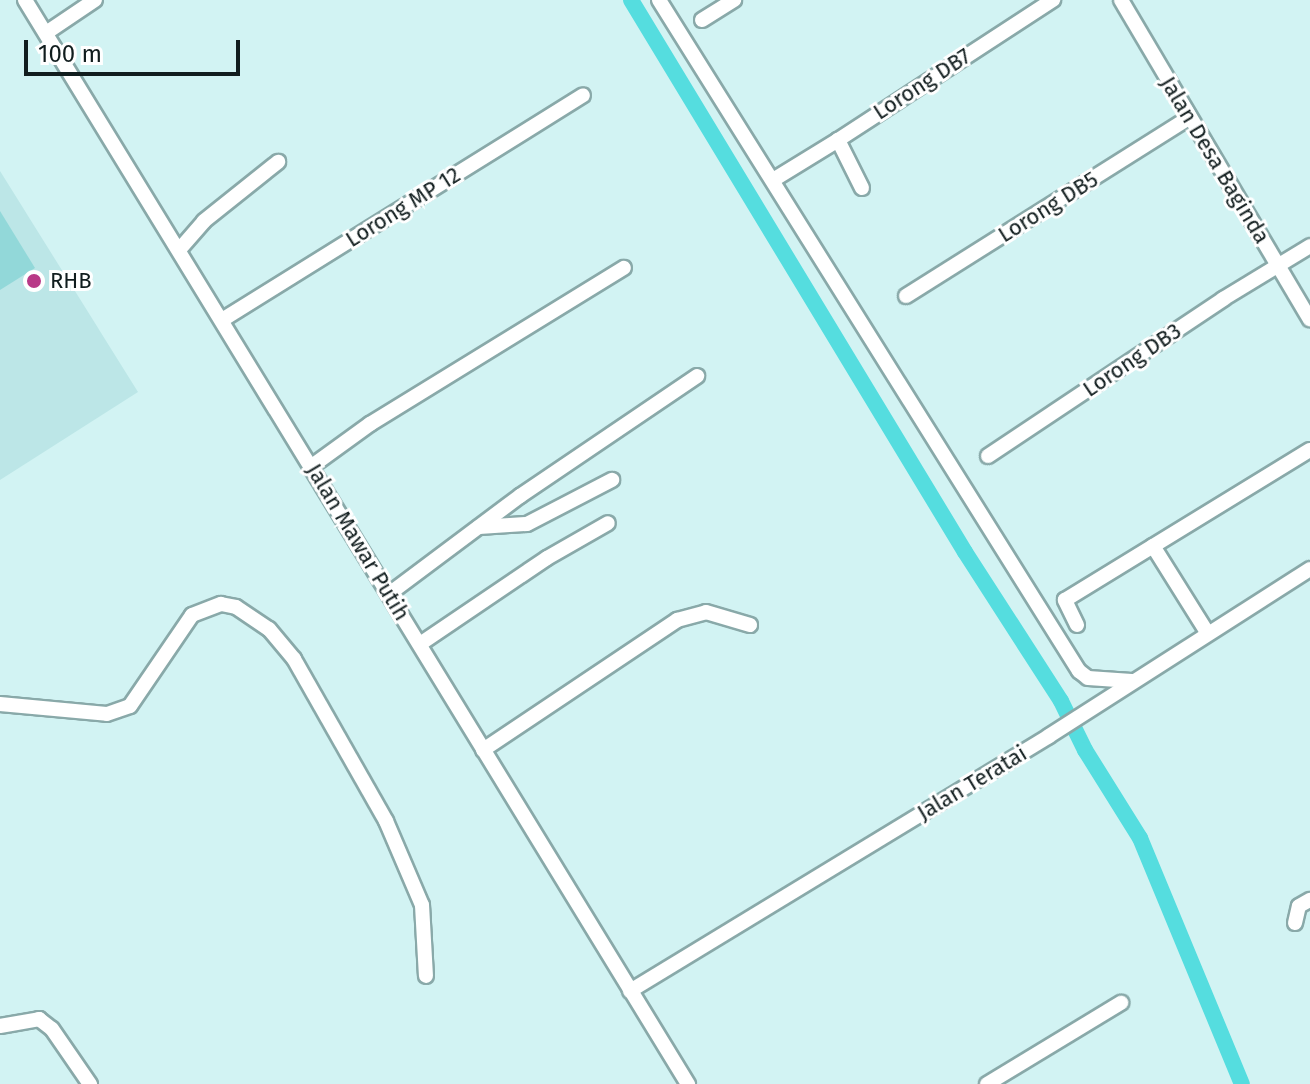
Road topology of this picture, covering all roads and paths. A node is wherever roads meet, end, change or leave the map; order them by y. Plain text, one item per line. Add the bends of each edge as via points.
1 (25, 0) edge
2 (95, 0) edge
3 (659, 0) edge
4 (734, 0) edge
5 (1053, 0) edge
6 (1121, 0) edge
7 (702, 20) dead end
8 (46, 33) junction
9 (583, 95) dead end
10 (1189, 118) junction
11 (838, 140) junction
12 (278, 162) dead end
13 (773, 180) junction
14 (862, 188) dead end
15 (1310, 246) edge
16 (179, 250) junction
17 (1278, 267) junction
18 (624, 268) dead end
19 (906, 296) dead end
20 (1310, 319) edge
21 (222, 320) junction
22 (697, 376) dead end
23 (1310, 450) edge
24 (988, 456) dead end
25 (312, 466) junction
26 (612, 480) dead end
27 (608, 523) dead end
28 (479, 527) junction
29 (1153, 546) junction
30 (1310, 569) edge
31 (389, 594) junction
32 (750, 625) dead end
33 (1077, 625) dead end
34 (1207, 632) junction
35 (420, 644) junction
36 (1132, 681) junction
37 (0, 704) edge
38 (483, 750) junction
39 (1310, 900) edge
40 (1295, 923) dead end
41 (426, 976) dead end
42 (630, 991) junction
43 (1121, 1003) dead end
44 (0, 1026) edge
45 (90, 1084) edge
46 (688, 1084) edge
47 (987, 1084) edge

1 - 8 street, Jalan Mawar Putih
2 - 8 street
3 - 13 street
4 - 7 street
5 - 11 street, Lorong DB7
6 - 10 street, Jalan Desa Baginda
8 - 16 street, Jalan Mawar Putih
9 - 21 street, Lorong MP 12
10 - 17 street, Jalan Desa Baginda
10 - 19 street, Lorong DB5
11 - 13 street, Lorong DB7
11 - 14 street
12 - 16 street via 204,221
13 - 36 street via 1079,671 1088,678
15 - 17 street, Lorong DB3
16 - 21 street, Jalan Mawar Putih
17 - 20 street, Jalan Desa Baginda
17 - 24 street, Lorong DB3
18 - 25 street via 370,424
21 - 25 street, Jalan Mawar Putih
22 - 28 street
23 - 29 street
25 - 31 street, Jalan Mawar Putih
26 - 28 street via 527,524
27 - 35 street
28 - 31 street
29 - 33 street via 1065,600
29 - 34 street
30 - 34 street, Jalan Teratai
31 - 35 street, Jalan Mawar Putih
32 - 38 street via 706,612 677,620
34 - 36 street, Jalan Teratai
35 - 38 street, Jalan Mawar Putih
36 - 42 street, Jalan Teratai
37 - 41 street via 107,714 130,706 192,615 221,604 236,607 269,629 294,659 386,821 422,905
38 - 42 street, Jalan Mawar Putih
39 - 40 street via 1299,906
42 - 46 street, Jalan Mawar Putih
43 - 47 street
44 - 45 street via 39,1019 52,1029

